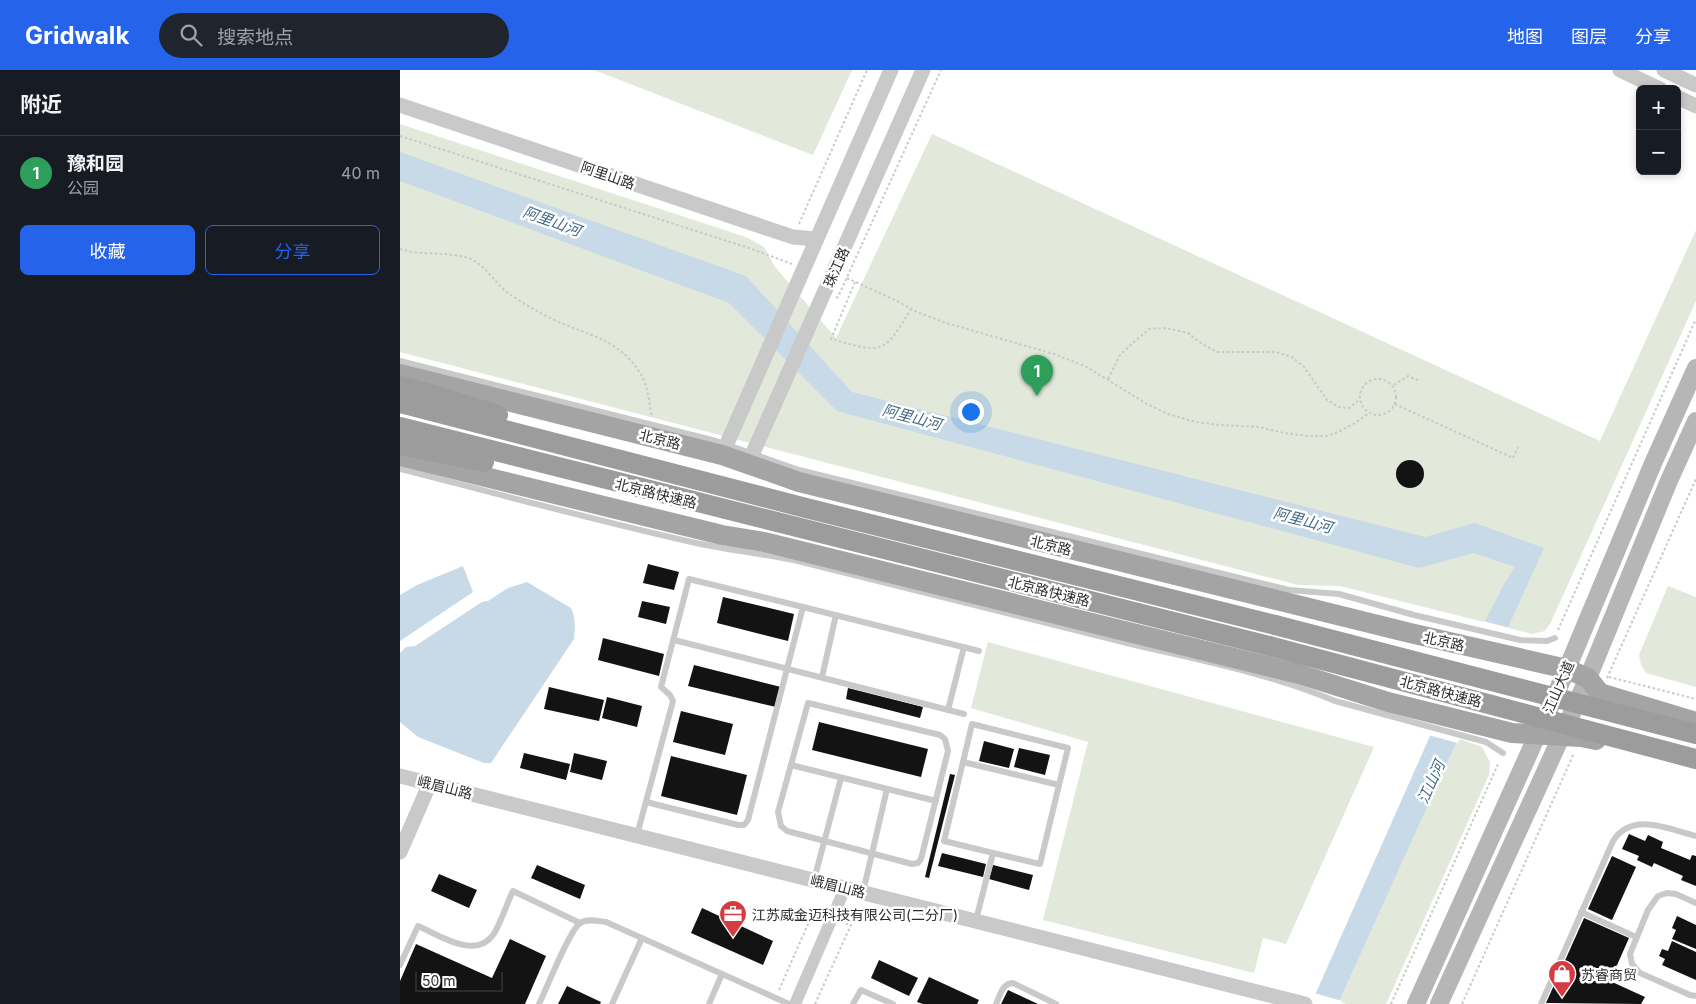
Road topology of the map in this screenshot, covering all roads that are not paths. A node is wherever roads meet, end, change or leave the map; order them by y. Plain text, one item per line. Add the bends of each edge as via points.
1 (891, 70) edge
2 (923, 70) edge
3 (1620, 70) edge
4 (1664, 70) edge
5 (1652, 85) edge
6 (1696, 85) edge
7 (1681, 99) edge
8 (400, 105) edge
9 (1696, 106) edge
10 (816, 239) junction
11 (400, 361) edge
12 (1696, 368) edge
13 (400, 374) edge
14 (400, 386) edge
15 (400, 403) edge
16 (1696, 421) edge
17 (400, 428) edge
18 (400, 445) edge
19 (724, 450) junction
20 (400, 456) edge
21 (750, 459) junction
22 (400, 469) edge
23 (806, 508) junction
24 (748, 516) junction
25 (803, 607) junction
26 (836, 615) junction
27 (1555, 638) road end
28 (674, 640) junction
29 (964, 647) junction
30 (979, 651) dead end
31 (787, 668) junction
32 (1566, 669) junction
33 (822, 677) junction
34 (1588, 678) junction
35 (948, 710) junction
36 (964, 714) dead end
37 (1433, 720) junction
38 (1696, 722) edge
39 (1469, 730) junction
40 (1537, 734) junction
41 (1696, 734) edge
42 (1562, 736) junction
43 (1503, 753) road end
44 (1696, 759) edge
45 (963, 762) junction
46 (791, 765) junction
47 (1696, 765) edge
48 (400, 776) edge
49 (841, 778) junction
50 (430, 783) junction
51 (1059, 785) junction
52 (887, 789) junction
53 (936, 801) junction
54 (646, 802) junction
55 (637, 835) junction
56 (1696, 836) edge
57 (825, 841) junction
58 (400, 852) edge
59 (872, 853) junction
60 (993, 853) junction
61 (814, 880) junction
62 (845, 888) junction
63 (862, 892) junction
64 (1696, 903) edge
65 (1581, 912) junction
66 (976, 921) junction
67 (580, 923) junction
68 (1636, 937) junction
69 (642, 938) junction
70 (400, 965) edge
71 (722, 974) junction
72 (1696, 996) edge
73 (1281, 1001) edge
74 (1302, 1003) edge
75 (540, 1004) edge
76 (612, 1004) edge
77 (709, 1004) edge
78 (788, 1004) edge
79 (795, 1004) edge
80 (853, 1004) edge
81 (893, 1004) edge
82 (996, 1004) edge
83 (1056, 1004) edge
84 (1416, 1004) edge
85 (1439, 1004) edge
86 (1541, 1004) edge

1 - 10 street
2 - 21 street, 珠江路
3 - 5 street
4 - 6 street
7 - 9 street
8 - 10 street, 阿里山路 via 793,237
10 - 19 street
11 - 19 lane via 654,425
12 - 32 main road, 江山大道
13 - 19 main road, 北京路
14 - 23 highway via 492,414 709,468
15 - 23 highway, 北京路快速路
16 - 34 main road, 江山大道
17 - 24 highway, 北京路快速路
18 - 24 highway via 681,507
19 - 21 main road, 北京路
20 - 37 main road via 1299,674
21 - 27 lane via 1279,587 1339,594 1520,640 1547,641
21 - 32 main road, 北京路 via 799,482
22 - 37 lane via 586,517 722,548 798,561 1210,663 1290,684 1335,701
23 - 41 highway, 北京路快速路, bridge
24 - 44 highway, 北京路快速路, bridge via 1269,646
25 - 26 lane
25 - 28 lane via 689,579
25 - 31 lane
26 - 29 lane
26 - 33 lane
28 - 31 lane
28 - 54 lane via 661,687 673,701
29 - 30 lane
29 - 35 lane
31 - 33 lane
31 - 54 lane via 748,820 744,825
32 - 34 main road, 北京路
32 - 40 main road, 江山大道
33 - 35 lane
34 - 38 main road, 北京路 via 1600,693
34 - 42 main road, 江山大道
35 - 36 lane
37 - 39 main road
39 - 40 main road
39 - 43 lane
40 - 42 main road
40 - 84 main road, 江山大道
42 - 47 main road via 1581,736
42 - 85 main road, 江山大道
45 - 51 lane
45 - 51 lane via 972,724 1068,748
45 - 60 lane via 944,840
46 - 49 lane
46 - 53 lane via 808,703 940,735 945,738 948,751
46 - 57 lane via 778,812 781,826 787,831
48 - 50 street, 峨眉山路
49 - 52 lane
49 - 57 lane
50 - 55 street, 峨眉山路
50 - 58 street
51 - 60 lane via 1040,864
52 - 53 lane
52 - 59 lane
53 - 59 lane via 918,863
54 - 55 lane
55 - 61 street, 峨眉山路
56 - 65 lane via 1653,825 1632,824 1626,827 1613,841
57 - 59 lane
57 - 61 lane
59 - 63 lane
60 - 66 lane
61 - 62 street, 峨眉山路
62 - 63 street, 峨眉山路
62 - 79 street
63 - 66 street, 峨眉山路
64 - 68 lane via 1676,894 1658,896
65 - 68 lane
65 - 86 lane
66 - 73 street, 峨眉山路
67 - 69 lane via 591,920 606,922
67 - 70 lane via 513,891 493,934 484,942 474,946 463,945 418,926
67 - 75 lane via 571,934
68 - 72 lane via 1630,958 1640,973
69 - 71 lane
69 - 76 lane
71 - 77 lane
71 - 78 lane
73 - 74 street, 峨眉山路
80 - 81 lane via 861,990
82 - 83 lane via 1004,986 1013,983

